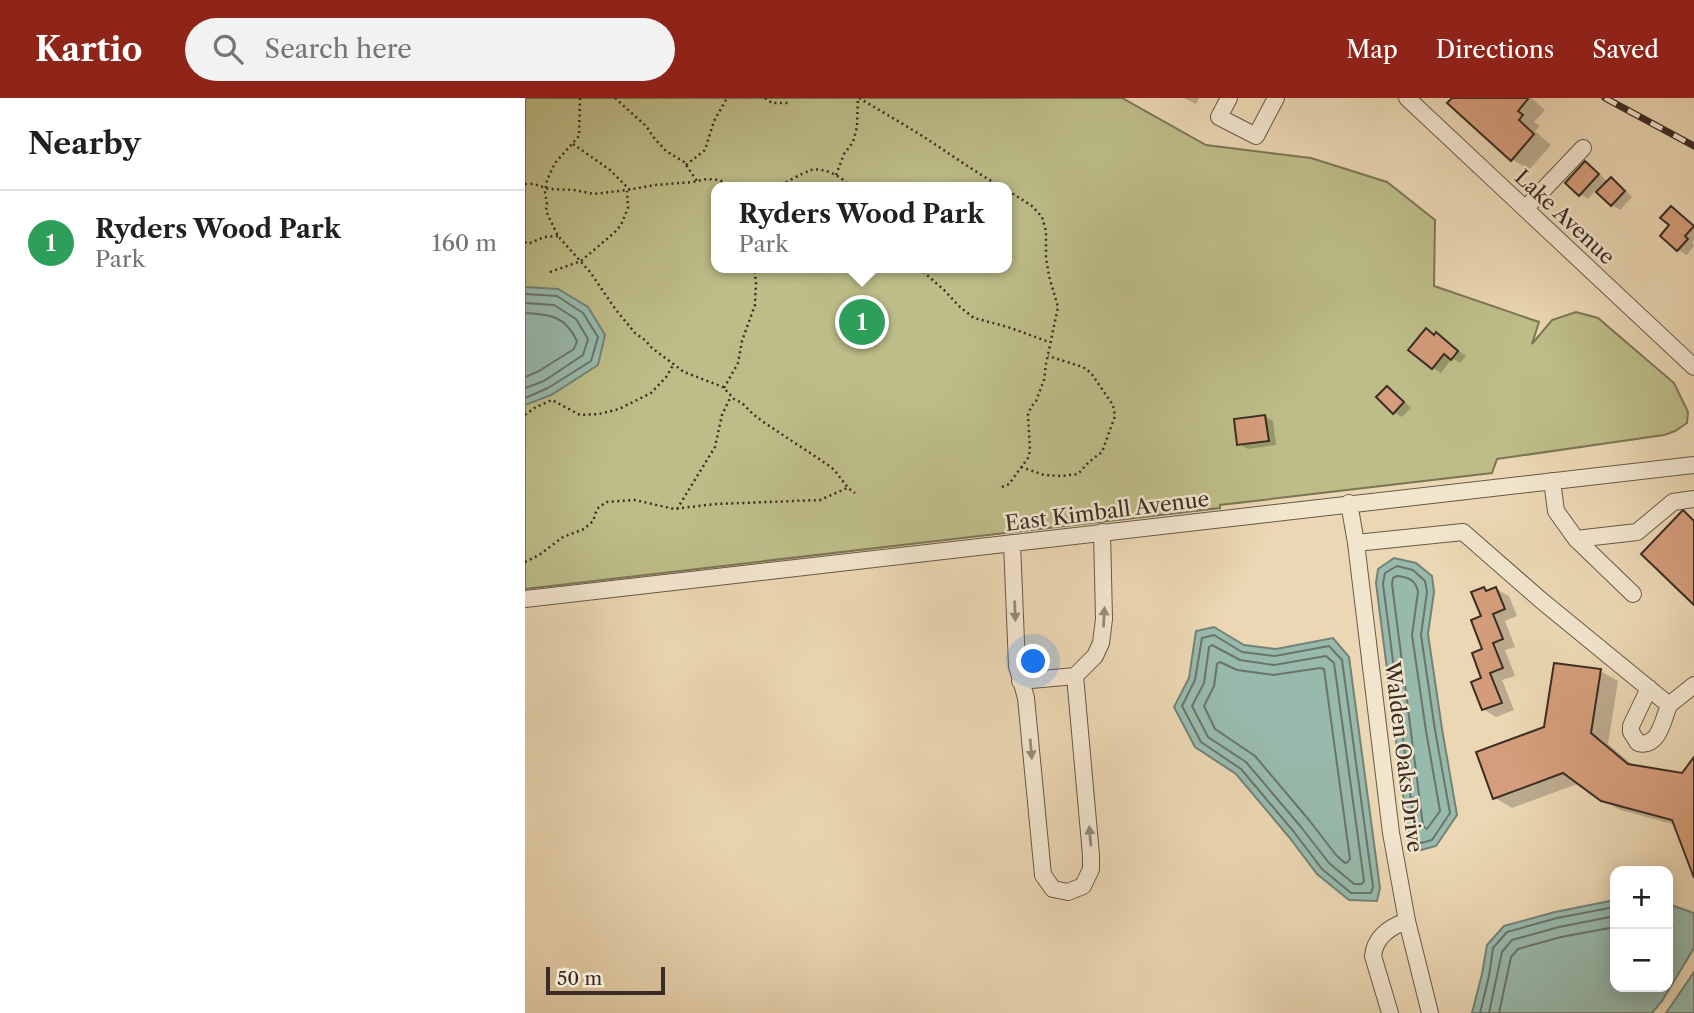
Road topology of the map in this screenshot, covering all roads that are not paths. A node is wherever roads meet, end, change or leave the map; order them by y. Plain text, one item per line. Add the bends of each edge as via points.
1 (1229, 98) edge
2 (1276, 98) edge
3 (1411, 99) edge
4 (1583, 148) dead end
5 (1525, 209) junction
6 (1694, 367) edge
7 (1694, 465) edge
8 (1552, 481) junction
9 (1694, 499) edge
10 (1349, 503) junction
11 (1102, 532) junction
12 (1576, 539) junction
13 (1012, 543) junction
14 (1356, 543) junction
15 (1633, 594) dead end
16 (525, 599) edge
17 (1075, 676) junction
18 (1020, 681) junction
19 (1694, 685) edge
20 (1649, 688) junction
21 (1669, 705) junction
22 (1407, 921) junction
23 (1390, 1013) edge
24 (1430, 1013) edge

1 - 2 street via 1219,117 1255,136
3 - 5 street, Lake Avenue
4 - 5 street
5 - 6 street, Lake Avenue
7 - 8 street, East Kimball Avenue
8 - 10 street, East Kimball Avenue
8 - 12 street via 1556,511
9 - 12 street via 1673,502 1637,532
10 - 11 street, East Kimball Avenue
10 - 14 street, Walden Oaks Drive
11 - 13 street, East Kimball Avenue
17 -> 11 street via 1101,643
12 - 15 street
13 - 16 street, East Kimball Avenue
13 -> 18 street
14 - 20 street via 1463,532
14 - 22 street, Walden Oaks Drive via 1391,833
17 - 18 street
18 -> 17 street via 1026,698 1043,875 1053,889 1068,892 1083,886 1091,869
19 - 21 street
20 - 21 street
20 - 21 street via 1631,726 1638,743 1657,736
22 - 23 street via 1388,929 1373,949
22 - 24 street, Walden Oaks Drive

